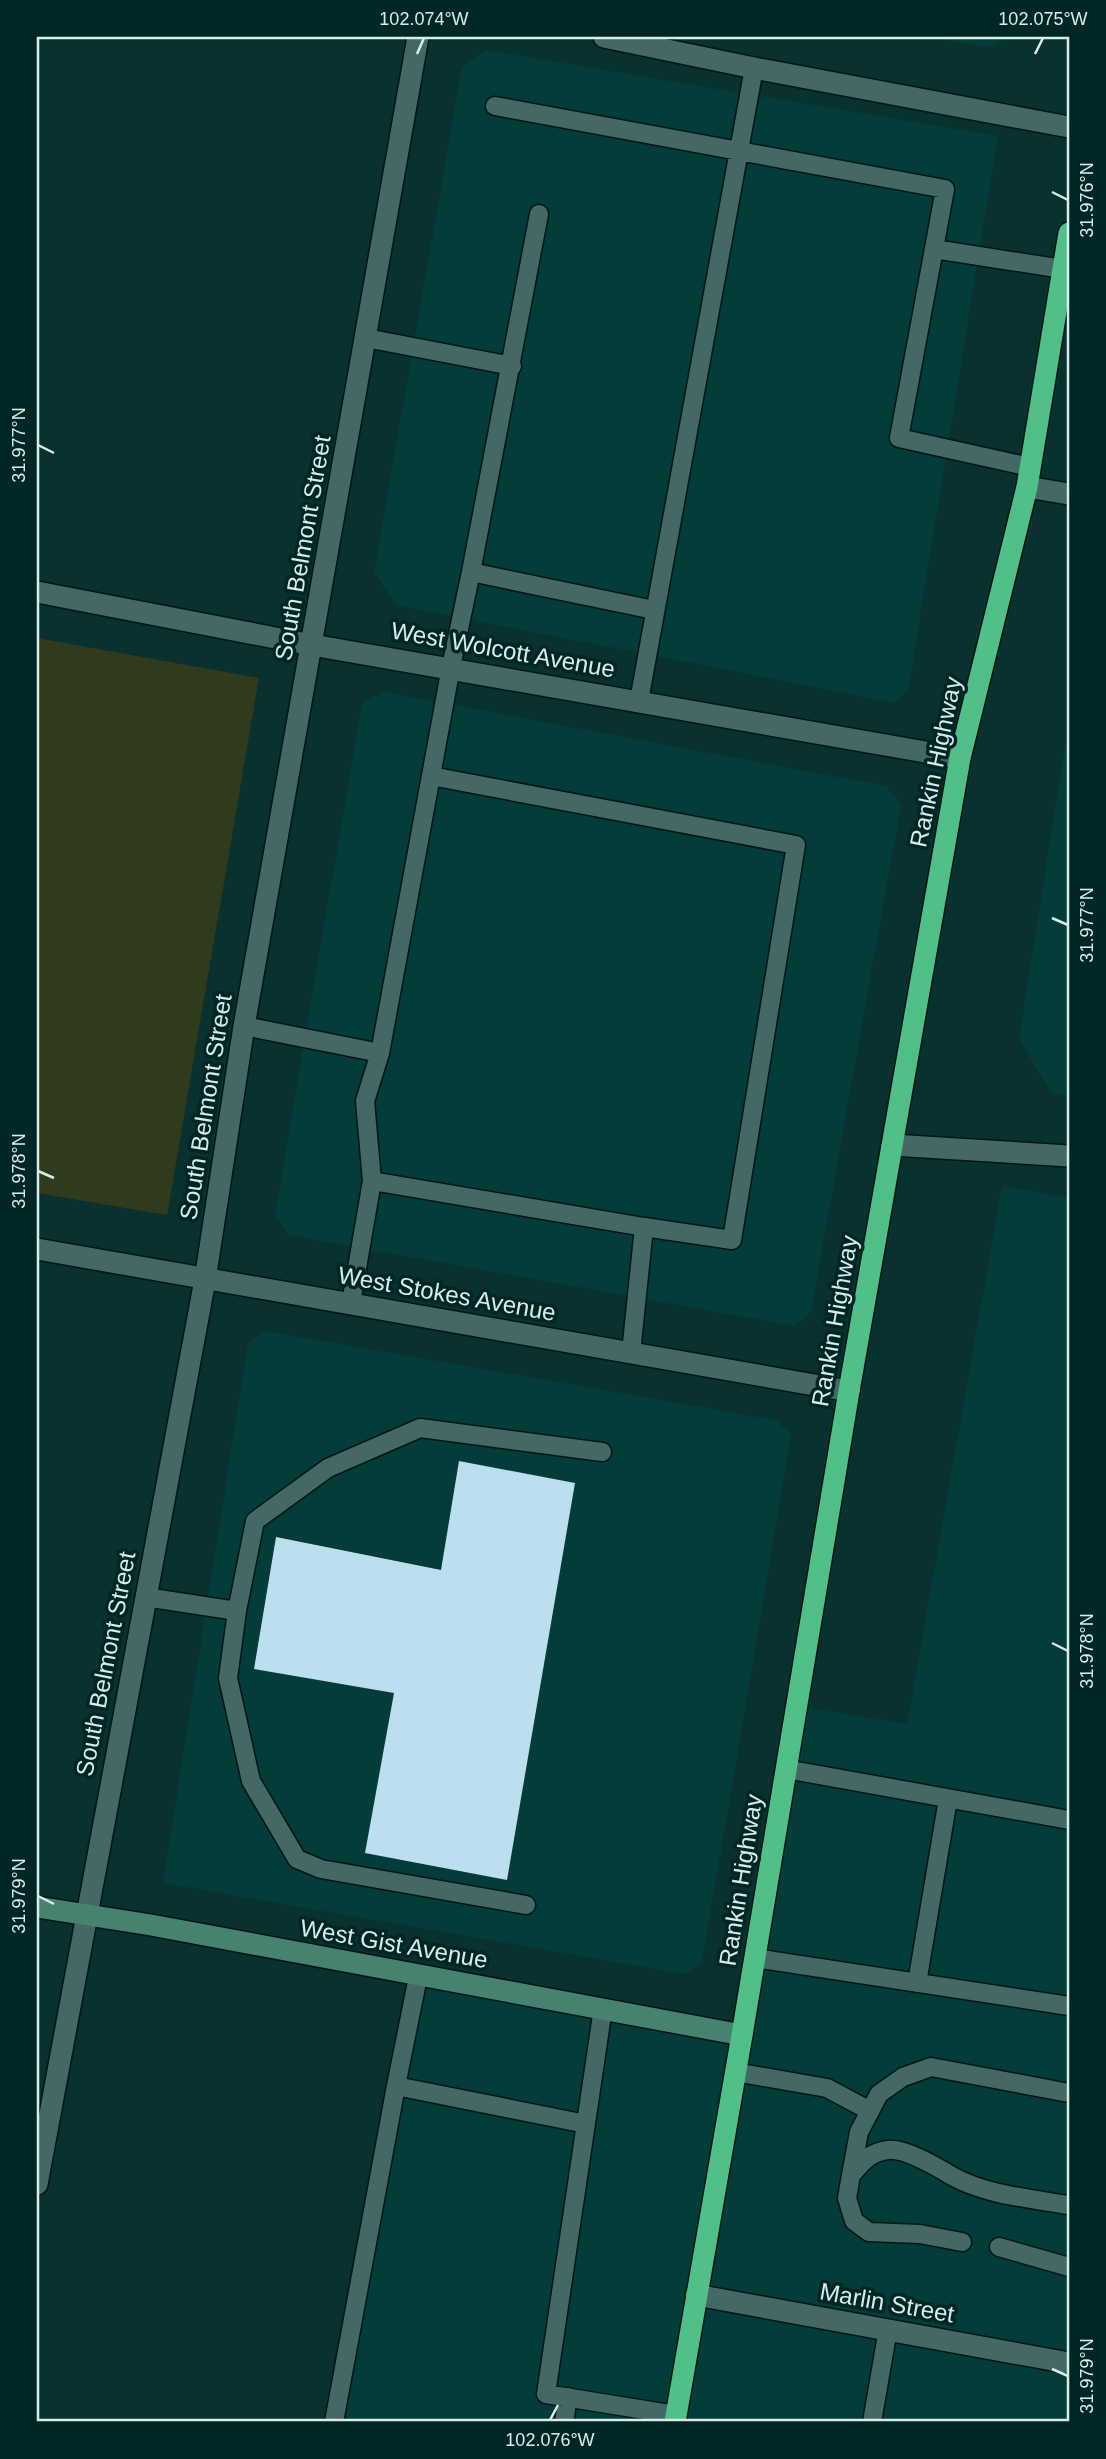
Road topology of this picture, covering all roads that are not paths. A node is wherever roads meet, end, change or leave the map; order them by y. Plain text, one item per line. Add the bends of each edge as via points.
1 (418, 37) edge
2 (604, 37) edge
3 (754, 68) junction
4 (495, 106) dead end
5 (1069, 127) edge
6 (739, 151) junction
7 (538, 214) dead end
8 (1069, 233) edge
9 (933, 249) junction
10 (1063, 270) junction
11 (366, 338) junction
12 (512, 366) junction
13 (1029, 477) junction
14 (1069, 494) edge
15 (471, 572) junction
16 (37, 592) edge
17 (654, 610) junction
18 (312, 645) junction
19 (451, 667) junction
20 (639, 701) junction
21 (960, 758) junction
22 (431, 776) junction
23 (244, 1026) junction
24 (380, 1053) junction
25 (892, 1144) junction
26 (1069, 1156) edge
27 (372, 1181) junction
28 (644, 1227) junction
29 (37, 1249) edge
30 (205, 1280) junction
31 (351, 1303) junction
32 (631, 1353) junction
33 (849, 1391) junction
34 (602, 1452) dead end
35 (145, 1597) junction
36 (237, 1611) junction
37 (786, 1769) junction
38 (948, 1799) junction
39 (1069, 1820) edge
40 (526, 1905) dead end
41 (37, 1907) edge
42 (85, 1916) junction
43 (755, 1958) junction
44 (418, 1977) junction
45 (916, 1983) junction
46 (1069, 2006) edge
47 (603, 2008) junction
48 (742, 2035) junction
49 (735, 2072) junction
50 (396, 2086) junction
51 (1069, 2093) edge
52 (870, 2111) junction
53 (586, 2124) junction
54 (851, 2175) junction
55 (37, 2184) edge
56 (1067, 2205) dead end
57 (962, 2242) dead end
58 (999, 2247) dead end
59 (1069, 2267) edge
60 (696, 2295) junction
61 (888, 2329) junction
62 (1069, 2363) edge
63 (568, 2397) junction
64 (675, 2419) edge
65 (334, 2422) edge
66 (564, 2422) edge
67 (872, 2422) edge

1 - 11 street, South Belmont Street
2 - 3 street
3 - 5 street
3 - 6 lane
4 - 6 lane
6 - 9 lane via 945,189
6 - 17 lane
7 - 12 lane
8 - 10 highway, Rankin Highway
9 - 10 lane
9 - 13 lane via 899,438
10 - 13 highway, Rankin Highway
11 - 12 lane
11 - 18 street, South Belmont Street
12 - 15 lane
13 - 14 street
13 - 21 highway, Rankin Highway
15 - 17 lane
15 - 19 lane
16 - 18 street, West Wolcott Avenue
17 - 20 lane
18 - 19 street, West Wolcott Avenue
18 - 23 street, South Belmont Street
19 - 20 street, West Wolcott Avenue
19 - 22 lane
20 - 21 street, West Wolcott Avenue
21 - 25 highway, Rankin Highway
22 - 24 lane
22 - 28 lane via 796,845 733,1240
23 - 24 lane
23 - 30 street, South Belmont Street
24 - 27 lane via 365,1101
25 - 26 street
25 - 33 highway, Rankin Highway
27 - 28 lane
27 - 31 lane
28 - 32 lane
29 - 30 street, West Stokes Avenue
30 - 31 street, West Stokes Avenue
30 - 35 street, South Belmont Street
31 - 32 street, West Stokes Avenue
32 - 33 street, West Stokes Avenue
33 - 37 highway, Rankin Highway
34 - 36 lane via 420,1428 408,1433 328,1468 255,1521
35 - 36 lane
35 - 42 street, South Belmont Street
36 - 40 lane via 228,1678 251,1781 296,1859 321,1869
37 - 38 lane
37 - 43 highway, Rankin Highway
38 - 39 lane
38 - 45 lane
41 - 42 street, West Gist Avenue
42 - 44 street, West Gist Avenue
42 - 55 street, South Belmont Street
43 - 45 lane
43 - 48 highway, Rankin Highway
44 - 47 street, West Gist Avenue
44 - 50 lane
45 - 46 lane
47 - 48 street, West Gist Avenue
47 - 53 lane
48 - 49 highway, Rankin Highway
49 - 52 lane via 827,2088
49 - 60 highway, Rankin Highway
50 - 53 lane
50 - 65 lane
51 - 52 lane via 931,2067 903,2077 879,2094
52 - 54 lane via 859,2132
53 - 63 lane via 546,2394
54 - 56 lane via 867,2156 890,2149 993,2192
54 - 57 lane via 847,2197 854,2221 869,2232
58 - 59 lane
60 - 61 street, Marlin Street
60 - 64 highway, Rankin Highway
61 - 62 street, Marlin Street
61 - 67 lane
63 - 64 lane
63 - 66 lane

